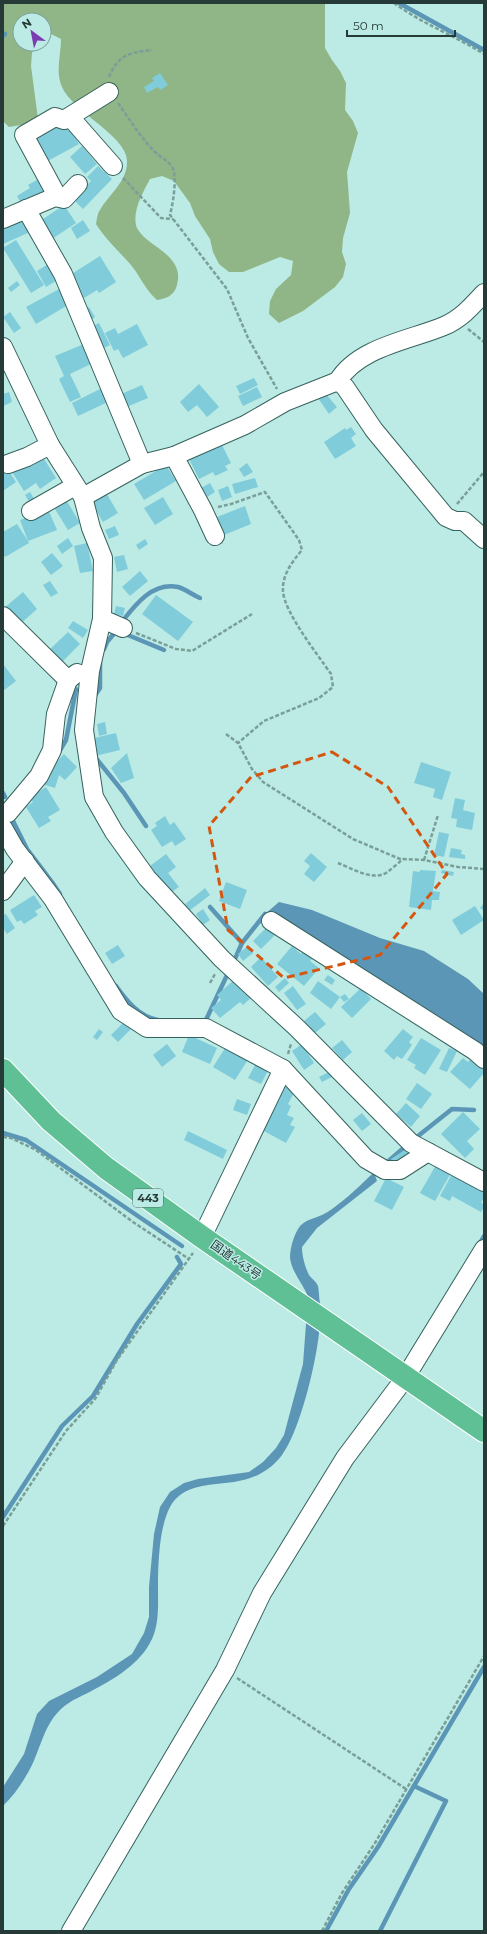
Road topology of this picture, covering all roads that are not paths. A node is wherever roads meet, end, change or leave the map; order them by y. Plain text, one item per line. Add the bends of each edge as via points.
1 (110, 92) road end
2 (70, 117) junction
3 (112, 166) road end
4 (78, 184) dead end
5 (55, 197) junction
6 (26, 208) junction
7 (3, 219) edge
8 (484, 293) edge
9 (3, 347) edge
10 (338, 381) junction
11 (50, 445) junction
12 (174, 456) junction
13 (8, 464) dead end
14 (142, 464) junction
15 (79, 492) junction
16 (31, 511) dead end
17 (215, 536) dead end
18 (484, 539) edge
19 (3, 616) edge
20 (90, 671) junction
21 (68, 680) junction
22 (3, 813) edge
23 (3, 828) edge
24 (24, 861) junction
25 (3, 891) edge
26 (271, 921) dead end
27 (484, 1059) edge
28 (283, 1069) junction
29 (3, 1070) edge
30 (428, 1152) junction
31 (484, 1182) edge
32 (202, 1237) junction
33 (484, 1249) edge
34 (405, 1378) junction
35 (484, 1431) edge
36 (71, 1931) edge

1 - 2 street
2 - 3 street
2 - 5 street via 64,120 55,117 24,135 56,194
4 - 5 street via 64,199
5 - 6 street
6 - 7 street
6 - 14 street via 63,274
8 - 10 street via 465,313 445,326 405,338 362,358 343,373
9 - 11 street
10 - 12 street via 285,402 245,425
10 - 18 street via 374,430 446,517 464,521
11 - 13 street
11 - 15 street
12 - 14 street
12 - 17 street
14 - 15 street
15 - 16 street
15 - 20 street via 103,558 112,623
19 - 21 street
20 - 21 street via 78,672
20 - 30 street via 84,730 86,749 94,797 114,832 147,878 222,958 297,1028 411,1143
21 - 22 street via 56,714 52,750 39,776 8,813
23 - 24 street
24 - 25 street
24 - 28 street via 54,899 122,1011 147,1028 206,1028
26 - 27 street
28 - 30 street via 366,1159 385,1170 400,1170
28 - 32 street
29 - 32 highway, 国道443号 / 443 via 51,1121 106,1168
30 - 31 street
32 - 34 highway, 国道443号 / 443
33 - 34 street
34 - 35 highway, 国道443号 / 443
34 - 36 street via 340,1465 262,1593 225,1670

